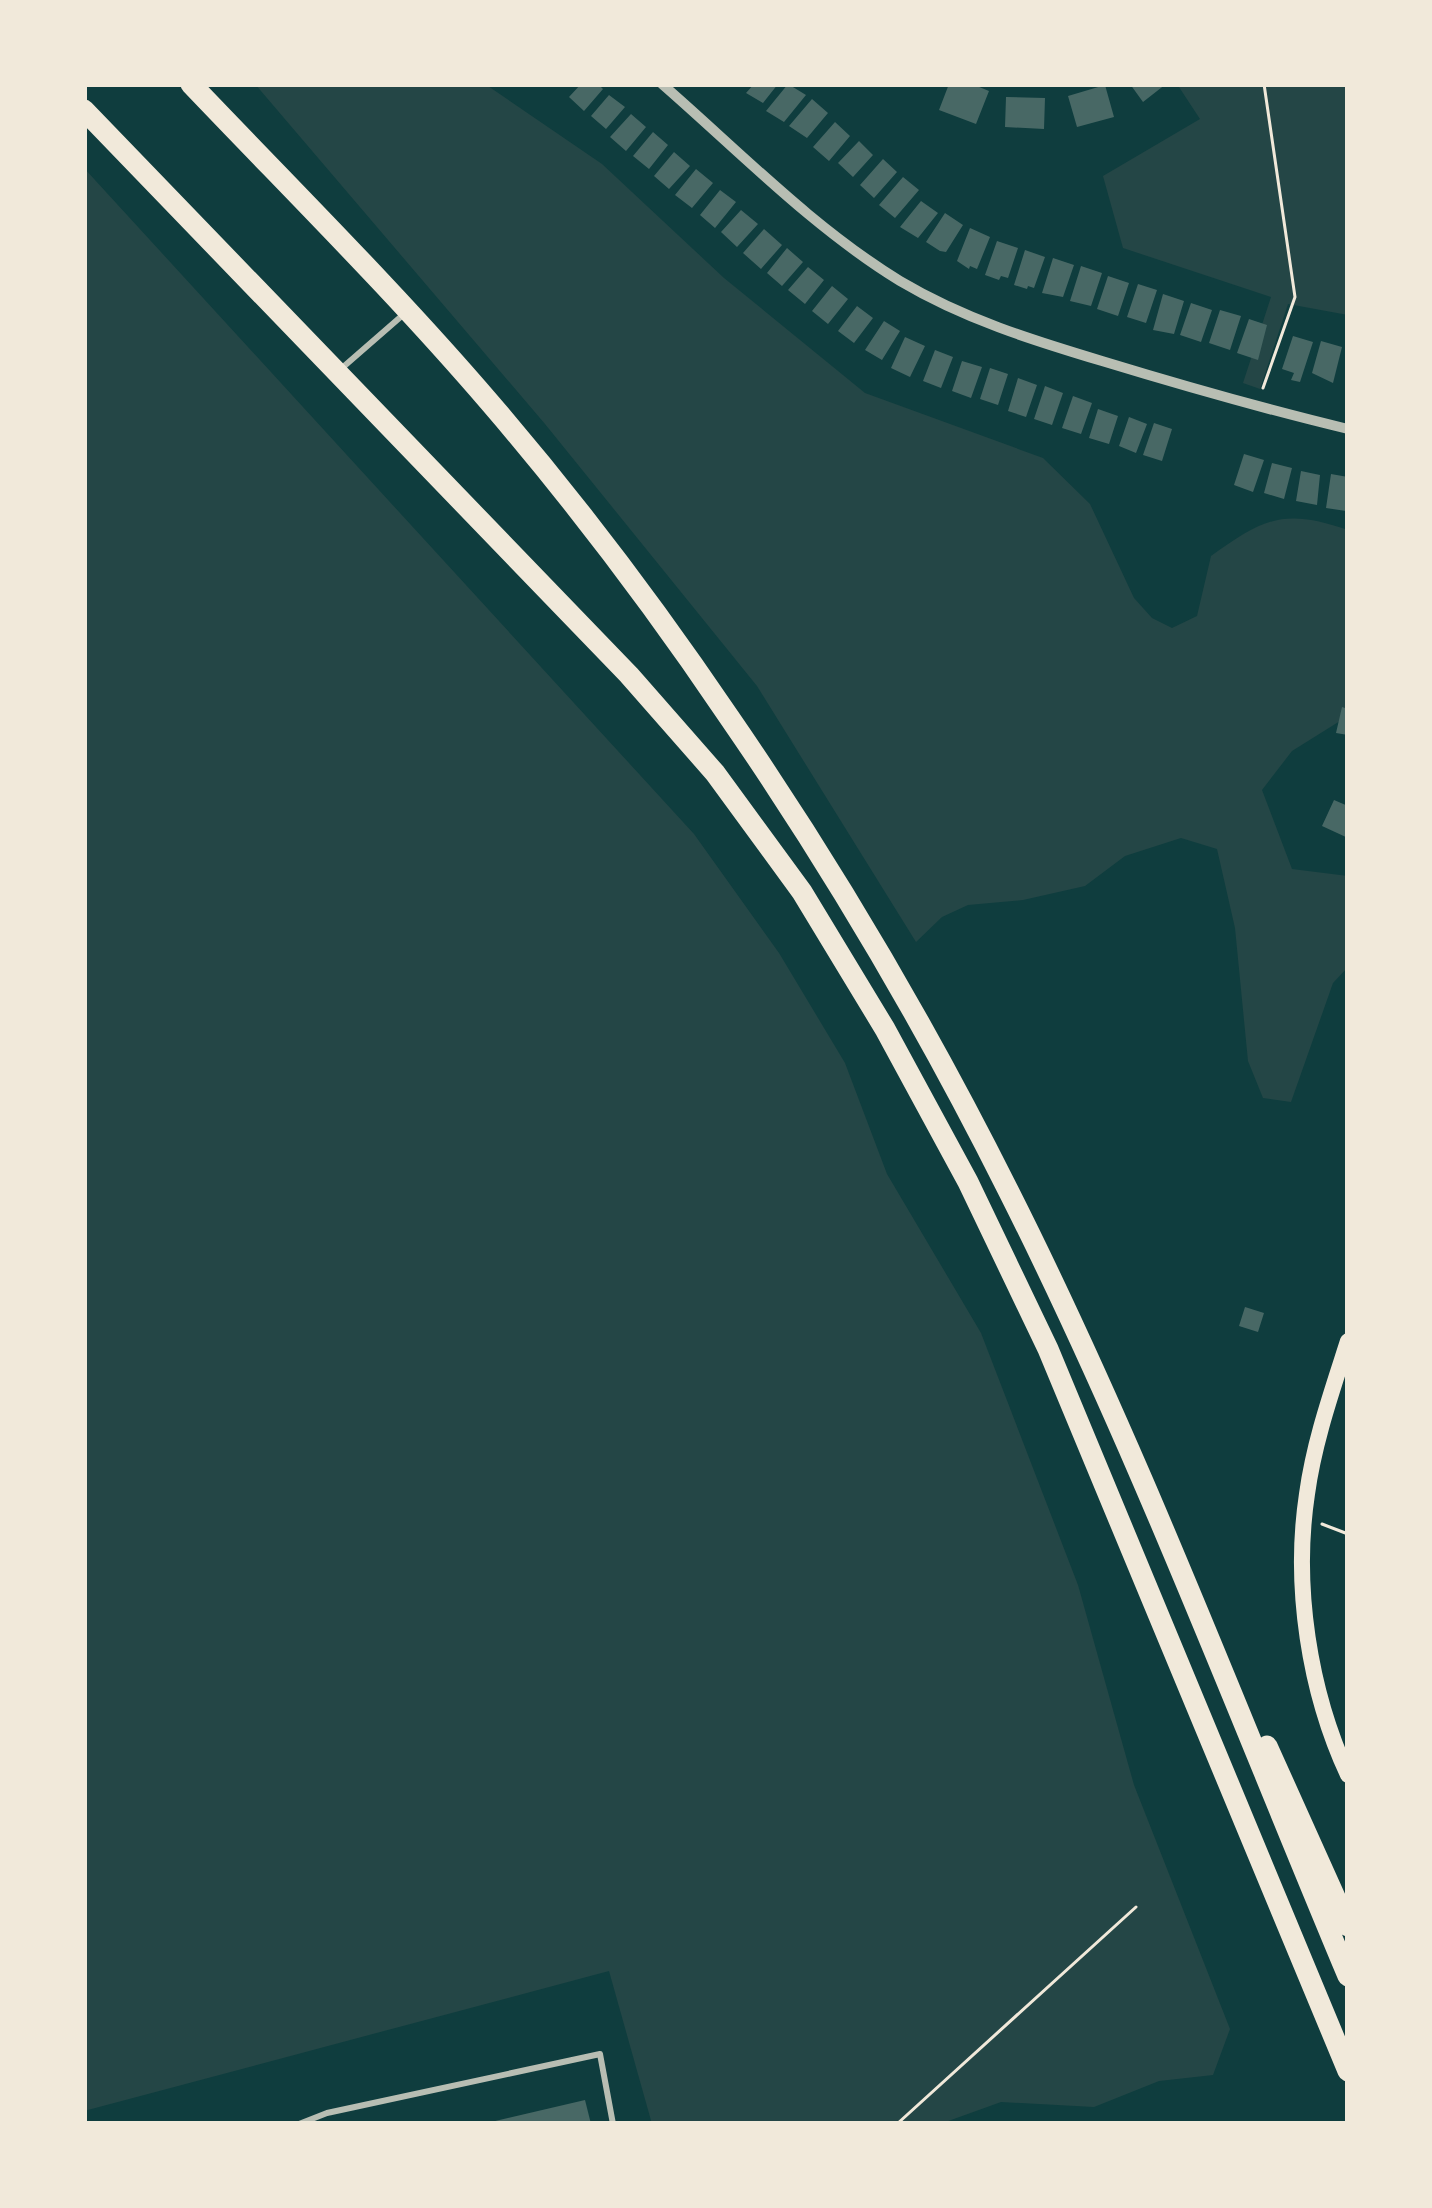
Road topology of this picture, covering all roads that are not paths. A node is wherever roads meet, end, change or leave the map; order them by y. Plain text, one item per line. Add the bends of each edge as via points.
1 (191, 84) edge
2 (662, 84) edge
3 (84, 110) edge
4 (407, 312) junction
5 (337, 372) junction
6 (1348, 429) edge
7 (1348, 1341) edge
8 (1154, 1511) junction
9 (1348, 1775) edge
10 (1348, 1925) edge
11 (1348, 1976) edge
12 (1348, 2071) edge
13 (299, 2124) edge
14 (613, 2124) edge

1 - 4 highway
2 - 6 street via 815,220 931,298 1027,339
3 - 5 highway
4 - 5 lane
4 - 8 highway via 492,405 631,582 825,864 1009,1191
5 - 12 highway via 686,738 774,850 857,981 959,1164 1048,1349
7 - 9 main road via 1321,1428 1302,1597 1326,1714
8 - 10 highway via 1172,1534
8 - 11 highway
13 - 14 lane via 600,2054

